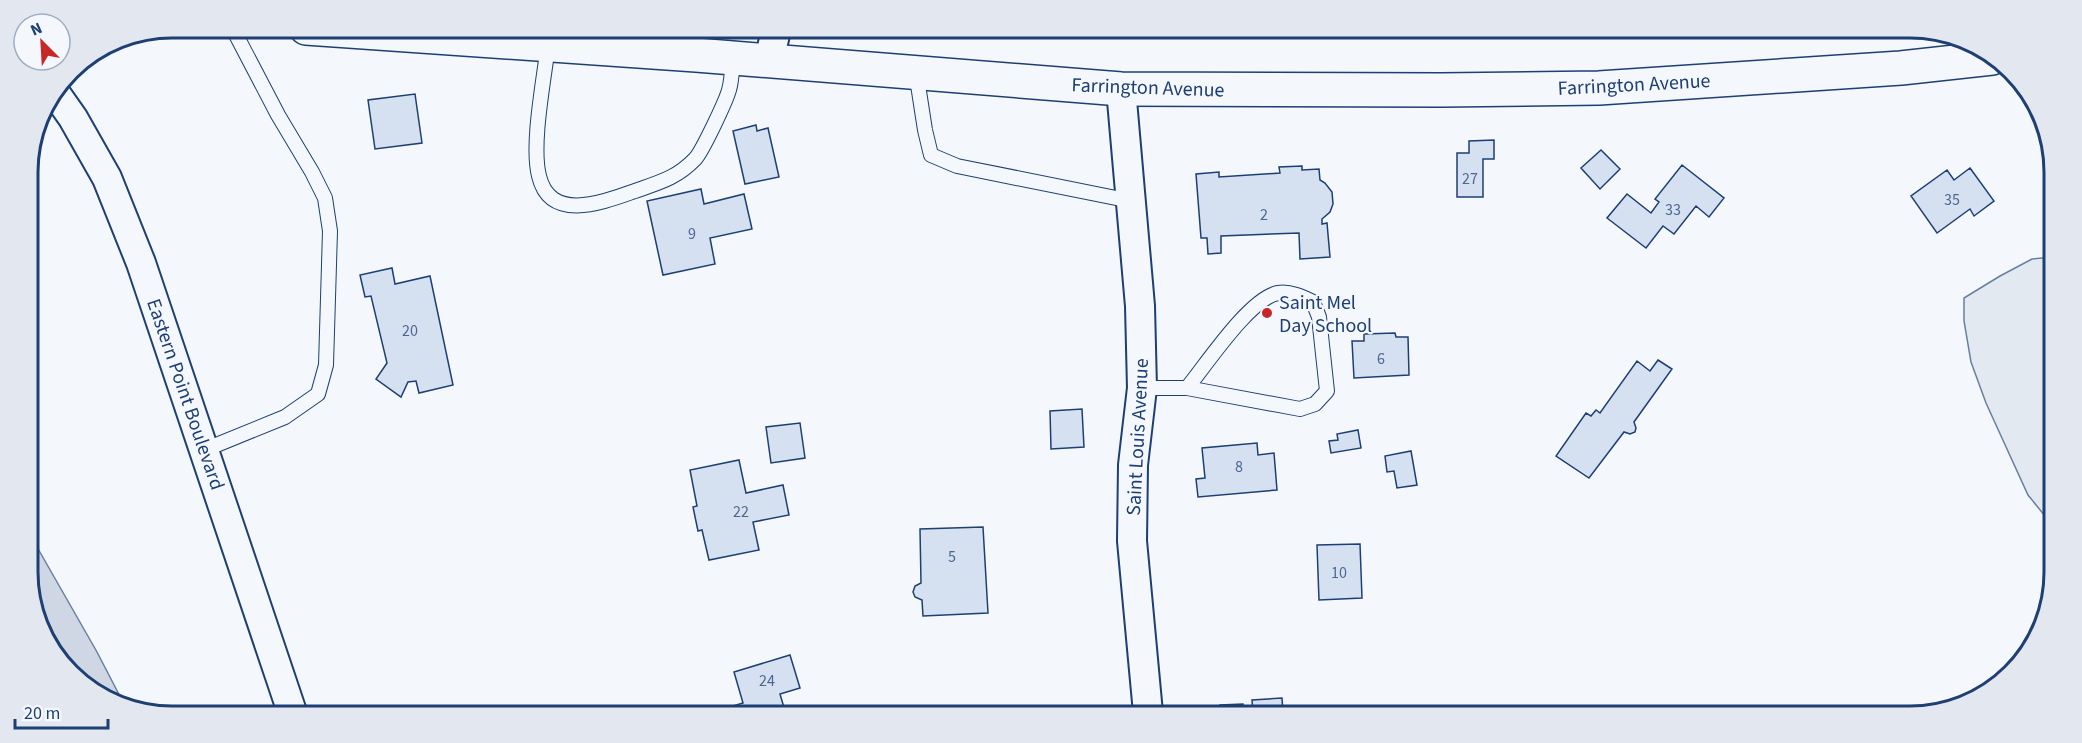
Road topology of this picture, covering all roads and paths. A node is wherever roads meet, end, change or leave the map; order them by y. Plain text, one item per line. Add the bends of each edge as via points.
1 (238, 38) edge
2 (448, 38) edge
3 (774, 38) edge
4 (548, 45) junction
5 (733, 58) junction
6 (1984, 59) edge
7 (769, 61) junction
8 (916, 72) junction
9 (1121, 89) junction
10 (59, 98) edge
11 (1131, 201) junction
12 (1142, 388) junction
13 (1187, 388) junction
14 (204, 450) junction
15 (1147, 705) edge
16 (290, 706) edge

1 - 14 lane via 325,198 330,231 326,365 318,394 285,417
2 - 4 main road, Farrington Avenue
3 - 7 street
4 - 5 main road, Farrington Avenue
4 - 5 lane via 536,144 539,177 549,195 563,204 580,206 602,203 677,175 697,157 729,90
5 - 7 main road, Farrington Avenue
6 - 9 main road, Farrington Avenue via 1599,88
7 - 8 main road, Farrington Avenue
8 - 9 main road, Farrington Avenue
8 - 11 lane via 931,155 957,166
9 - 11 street, Saint Louis Avenue
10 - 14 street, Eastern Point Boulevard via 107,178 123,216
11 - 12 street, Saint Louis Avenue
12 - 13 lane
12 - 15 street, Saint Louis Avenue via 1133,465 1132,541
13 - 13 lane via 1300,409 1315,404 1327,391 1319,317 1313,302 1280,292 1266,297 1250,309
14 - 16 street, Eastern Point Boulevard

